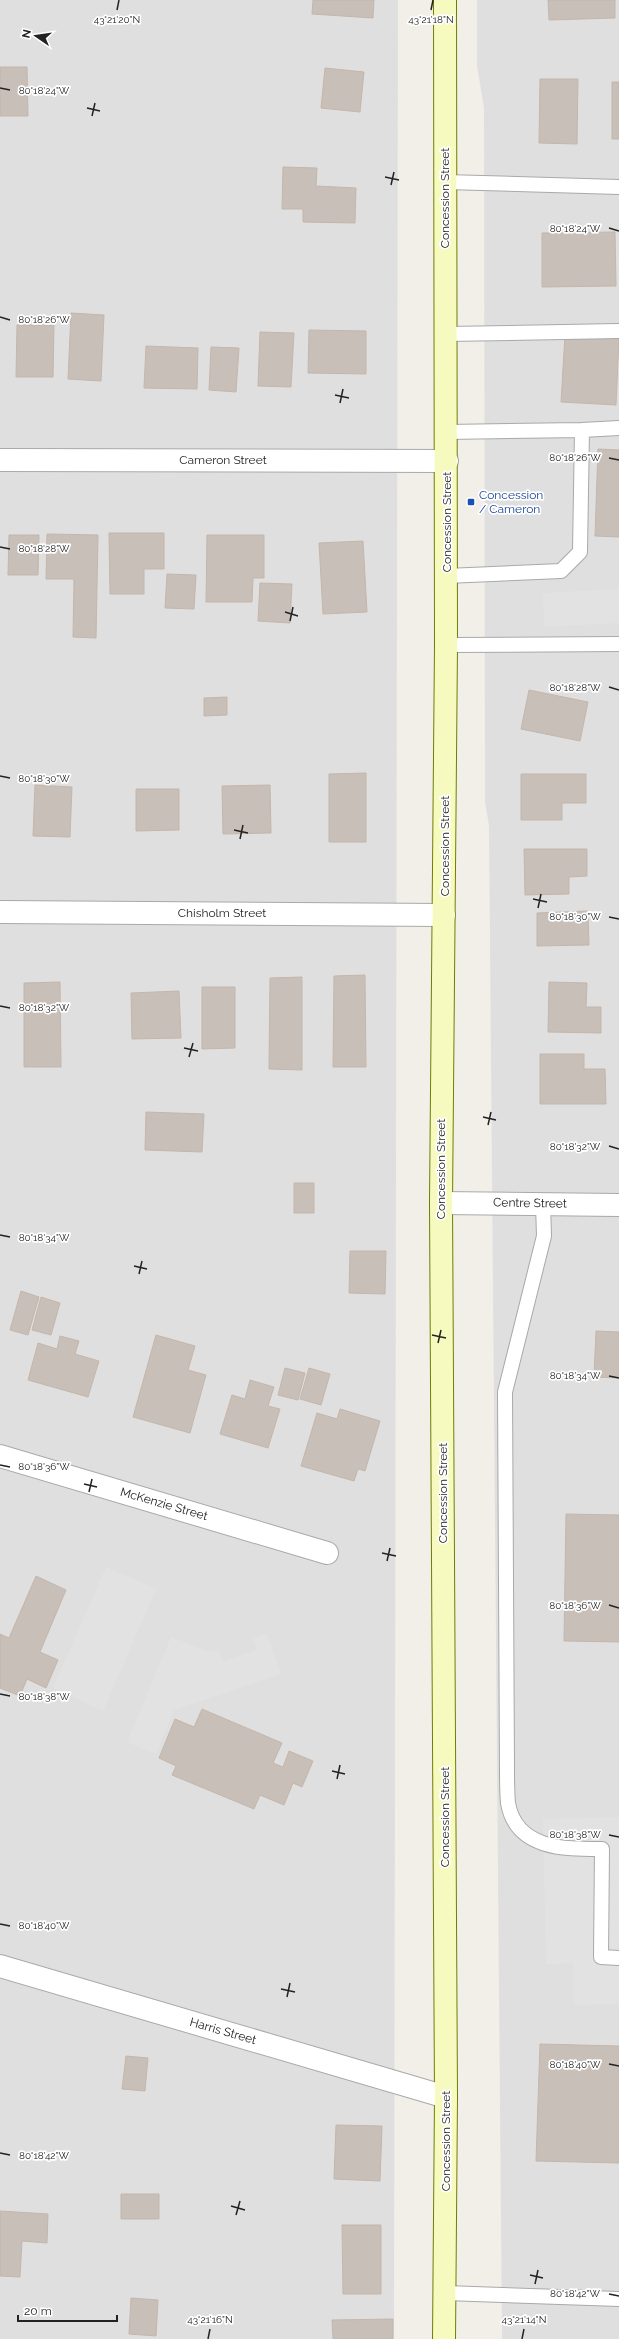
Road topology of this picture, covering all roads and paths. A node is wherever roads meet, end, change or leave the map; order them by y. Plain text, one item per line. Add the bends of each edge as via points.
1 (445, 0) edge
2 (444, 182) junction
3 (619, 187) edge
4 (619, 331) edge
5 (446, 334) junction
6 (619, 428) edge
7 (582, 430) junction
8 (446, 432) junction
9 (0, 460) edge
10 (447, 461) junction
11 (446, 576) junction
12 (619, 644) edge
13 (446, 645) junction
14 (0, 912) edge
15 (444, 915) junction
16 (441, 1202) junction
17 (543, 1204) junction
18 (619, 1205) edge
19 (0, 1456) edge
20 (327, 1553) dead end
21 (619, 1958) edge
22 (0, 1966) edge
23 (446, 2097) junction
24 (445, 2292) junction
25 (619, 2299) edge
26 (444, 2339) edge

1 - 2 main road, Concession Street
2 - 3 lane
2 - 5 main road, Concession Street
4 - 5 lane
5 - 8 main road, Concession Street
6 - 7 lane
7 - 8 lane
7 - 11 lane via 580,552 561,571
8 - 10 main road, Concession Street
9 - 10 street, Cameron Street
10 - 11 main road, Concession Street
11 - 13 main road, Concession Street
12 - 13 lane
13 - 15 main road, Concession Street
14 - 15 street, Chisholm Street
15 - 16 main road, Concession Street
16 - 17 street, Centre Street
16 - 23 main road, Concession Street
17 - 18 street, Centre Street
17 - 21 lane via 544,1236 505,1392 508,1805 518,1828 533,1840 562,1849 602,1849 601,1957
19 - 20 street, McKenzie Street
22 - 23 street, Harris Street
23 - 24 main road, Concession Street
24 - 25 lane
24 - 26 main road, Concession Street

